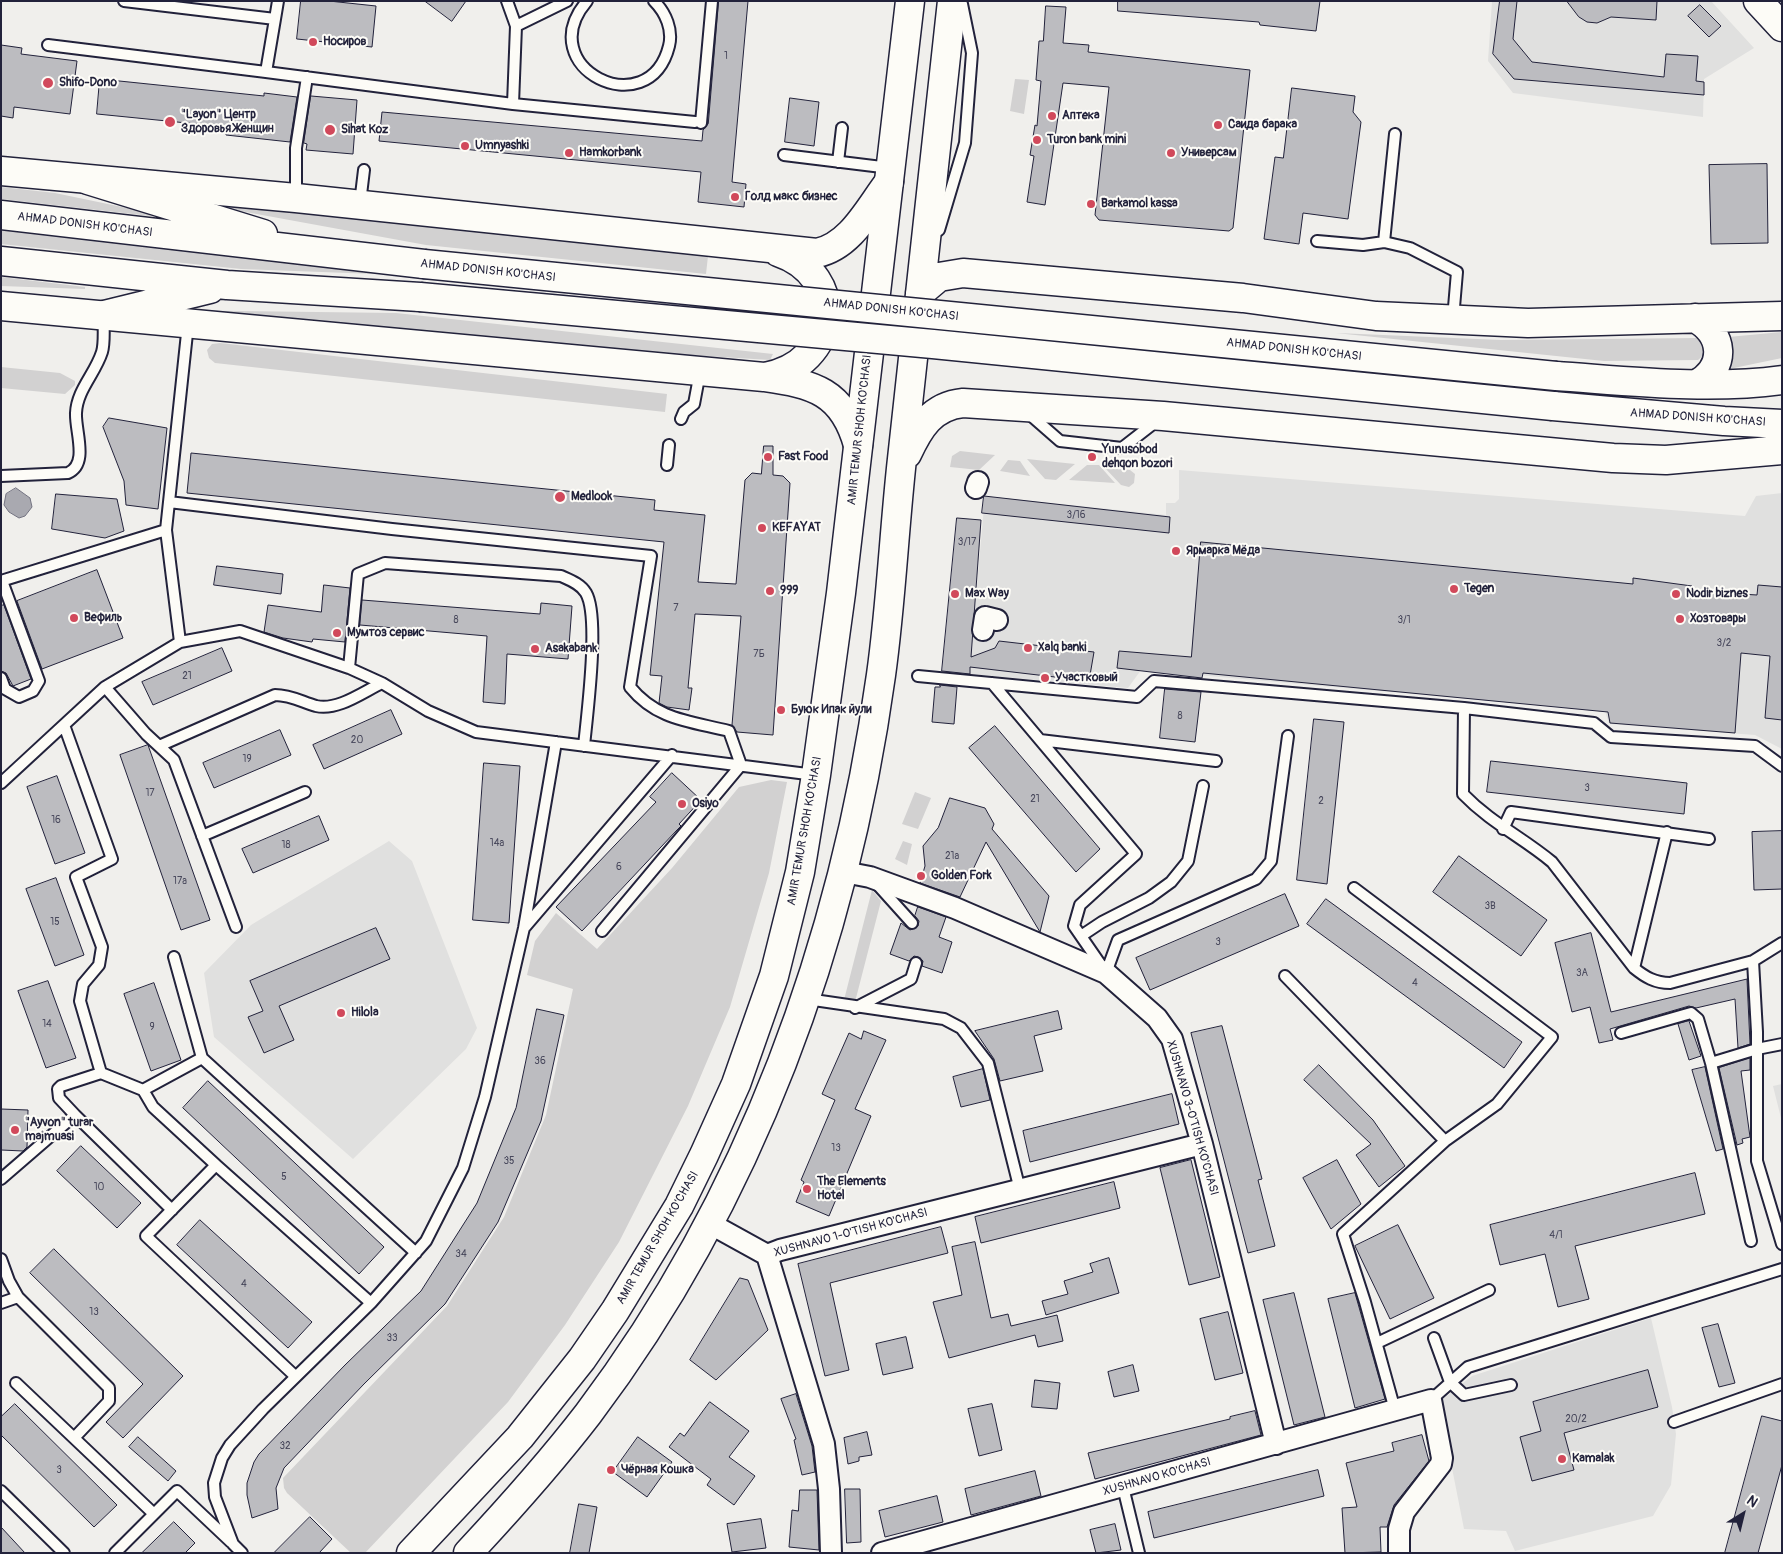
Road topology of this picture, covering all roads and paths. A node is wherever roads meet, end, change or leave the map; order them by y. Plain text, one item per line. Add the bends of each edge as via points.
1 (124, 1) edge
2 (278, 1) edge
3 (507, 1) edge
4 (568, 1) edge
5 (587, 1) edge
6 (654, 1) edge
7 (712, 1) edge
8 (1758, 1) edge
9 (910, 3) edge
10 (952, 5) edge
11 (275, 19) junction
12 (516, 26) junction
13 (1782, 27) edge
14 (48, 46) dead end
15 (266, 72) junction
16 (307, 77) junction
17 (513, 104) junction
18 (842, 128) dead end
19 (1394, 134) dead end
20 (784, 155) dead end
21 (838, 162) junction
22 (364, 170) dead end
23 (1, 171) edge
24 (890, 175) junction
25 (88, 180) junction
26 (296, 198) junction
27 (360, 206) junction
28 (1, 215) edge
29 (1316, 241) dead end
30 (1384, 242) junction
31 (769, 249) junction
32 (332, 254) junction
33 (1, 261) edge
34 (227, 285) junction
35 (920, 293) junction
36 (1, 306) edge
37 (104, 315) junction
38 (1782, 316) edge
39 (1695, 318) junction
40 (1453, 320) junction
41 (188, 323) junction
42 (700, 372) junction
43 (764, 377) junction
44 (1782, 380) edge
45 (1697, 384) junction
46 (682, 420) dead end
47 (1782, 424) edge
48 (1782, 431) edge
49 (669, 445) dead end
50 (858, 445) junction
51 (1782, 450) edge
52 (1666, 460) junction
53 (667, 465) dead end
54 (900, 469) junction
55 (1, 476) edge
56 (169, 502) junction
57 (166, 530) junction
58 (1, 581) edge
59 (180, 642) junction
60 (349, 668) junction
61 (918, 676) dead end
62 (1, 678) edge
63 (382, 683) junction
64 (992, 683) junction
65 (104, 687) junction
66 (1464, 708) junction
67 (64, 725) junction
68 (1288, 736) dead end
69 (1040, 740) junction
70 (556, 742) junction
71 (159, 746) junction
72 (584, 746) junction
73 (672, 755) junction
74 (1216, 760) dead end
75 (741, 765) junction
76 (1782, 766) edge
77 (816, 775) junction
78 (1, 783) edge
79 (1203, 786) dead end
80 (305, 792) dead end
81 (1503, 829) junction
82 (1666, 832) junction
83 (202, 836) junction
84 (1709, 840) dead end
85 (857, 875) junction
86 (1354, 888) dead end
87 (912, 923) dead end
88 (236, 927) dead end
89 (524, 928) junction
90 (602, 931) dead end
91 (1081, 936) junction
92 (1782, 943) edge
93 (174, 957) dead end
94 (1753, 961) junction
95 (916, 964) dead end
96 (1634, 968) junction
97 (1106, 974) junction
98 (1285, 976) dead end
99 (807, 999) junction
100 (855, 1008) junction
101 (1621, 1033) dead end
102 (1782, 1044) edge
103 (1757, 1049) junction
104 (202, 1058) junction
105 (1711, 1063) junction
106 (101, 1073) junction
107 (143, 1090) junction
108 (75, 1115) junction
109 (1445, 1141) junction
110 (1202, 1144) junction
111 (216, 1165) junction
112 (1, 1179) edge
113 (1020, 1190) junction
114 (172, 1210) junction
115 (709, 1223) junction
116 (1751, 1242) dead end
117 (1782, 1244) edge
118 (416, 1253) junction
119 (768, 1256) junction
120 (1, 1259) edge
121 (1782, 1269) edge
122 (1489, 1290) dead end
123 (18, 1297) junction
124 (1, 1303) edge
125 (371, 1303) junction
126 (1434, 1338) dead end
127 (1377, 1343) junction
128 (295, 1376) junction
129 (1450, 1382) junction
130 (16, 1383) dead end
131 (1782, 1384) edge
132 (1510, 1385) dead end
133 (1431, 1400) junction
134 (1395, 1410) junction
135 (1674, 1422) dead end
136 (74, 1438) junction
137 (1276, 1444) junction
138 (1123, 1487) junction
139 (1, 1491) edge
140 (454, 1508) junction
141 (154, 1514) junction
142 (233, 1544) junction
143 (476, 1544) edge
144 (64, 1553) edge
145 (115, 1553) edge
146 (242, 1553) edge
147 (411, 1553) edge
148 (831, 1553) edge
149 (882, 1553) edge
150 (1139, 1553) edge
151 (1399, 1553) edge

1 - 11 lane
2 - 11 lane
3 - 12 lane
4 - 12 lane
5 - 6 lane via 578,12 572,28 572,45 578,61 596,79 612,85 629,85 645,79 666,57 670,40 668,23
7 - 17 lane via 698,123
8 - 13 main road
9 - 24 main road, AMIR TEMUR SHOH KO'CHASI
10 - 35 main road
11 - 15 lane
12 - 17 lane
14 - 15 lane
15 - 16 lane
16 - 17 lane
16 - 26 lane via 296,148
18 - 21 lane
19 - 30 lane
20 - 21 lane
21 - 24 lane
22 - 27 lane
23 - 25 main road
24 - 31 main road via 848,237 833,248 817,253
24 - 50 main road, AMIR TEMUR SHOH KO'CHASI
25 - 26 main road
25 - 32 main road
26 - 27 main road
27 - 31 main road
28 - 32 main road, AHMAD DONISH KO'CHASI
29 - 30 lane via 1363,245
30 - 40 lane via 1410,248 1457,272
31 - 43 main road via 791,256 808,271 822,293 827,319 819,341 804,359 786,372
32 - 45 main road, AHMAD DONISH KO'CHASI, bridge via 1556,376
33 - 34 main road, AHMAD DONISH KO'CHASI
34 - 37 main road
34 - 47 main road, AHMAD DONISH KO'CHASI, bridge via 420,297 1724,422
35 - 40 main road via 939,278 963,272 1243,298 1376,316
35 - 54 main road
36 - 37 main road
37 - 41 main road
37 - 55 lane via 102,352 78,401 79,462 75,470
38 - 39 main road
39 - 40 main road via 1528,323
39 - 45 main road via 1714,334 1720,351 1713,370
41 - 42 main road
41 - 56 lane
42 - 43 main road
42 - 46 lane via 694,404 684,412
43 - 50 main road via 801,383 822,392 851,424
44 - 45 main road, AHMAD DONISH KO'CHASI
48 - 52 main road
49 - 53 lane
50 - 77 main road, AMIR TEMUR SHOH KO'CHASI
51 - 52 main road
52 - 54 main road via 1613,458 1163,416 963,403 941,409 929,417
54 - 85 main road via 881,678
56 - 57 lane
56 - 75 lane via 651,556 630,687 658,712 729,731
57 - 58 lane
57 - 59 lane
58 - 62 lane via 39,681 33,691 19,697 5,689
59 - 60 lane via 240,631
59 - 65 lane
60 - 63 lane
60 - 72 lane via 358,574 385,563 561,576 586,592 593,618
61 - 64 lane
63 - 70 lane via 428,711 476,732
63 - 71 lane via 332,707 317,706 289,695 275,695
64 - 66 lane via 1137,697 1154,681
64 - 69 lane
65 - 67 lane
65 - 71 lane
66 - 76 lane via 1594,723 1611,737 1755,746
66 - 81 lane via 1463,794
67 - 78 lane
67 - 106 lane via 112,859 76,877 102,948 99,965 86,977 80,991
68 - 97 lane via 1271,861 1256,879 1118,940
69 - 74 lane
69 - 91 lane via 1136,854 1080,905 1074,926
70 - 72 lane
70 - 89 lane
71 - 83 lane via 174,760
72 - 73 lane
73 - 75 lane
73 - 89 lane
75 - 77 lane
75 - 90 lane
77 - 140 main road, AMIR TEMUR SHOH KO'CHASI via 800,872 774,976 736,1084 679,1206 582,1359 520,1437
79 - 91 lane via 1188,861 1171,882
80 - 83 lane
81 - 82 lane via 1511,812
81 - 96 lane via 1552,862
82 - 84 lane
82 - 96 lane
83 - 88 lane
85 - 87 lane
85 - 97 street, XUSHNAVO 3-O'TISH KO'CHASI via 956,908
85 - 99 main road
86 - 109 lane via 1552,1036 1497,1104
89 - 118 lane via 473,1139 443,1210
91 - 97 lane
92 - 94 lane
93 - 104 lane
94 - 96 lane via 1670,983 1652,980
94 - 103 lane
95 - 100 lane via 911,979
97 - 110 street, XUSHNAVO 3-O'TISH KO'CHASI via 1157,1018 1172,1039
98 - 109 lane
99 - 100 lane
99 - 115 main road via 762,1115
100 - 113 lane via 944,1019 961,1028 988,1063
101 - 105 lane via 1691,1013 1698,1019
102 - 103 lane
103 - 105 lane
103 - 117 lane via 1757,1161
104 - 107 lane
104 - 118 lane
105 - 116 lane
106 - 107 lane
106 - 108 lane via 58,1089 59,1098
107 - 111 lane via 153,1107
108 - 112 lane
108 - 114 lane
109 - 127 lane via 1343,1234
110 - 113 street, XUSHNAVO 1-O'TISH KO'CHASI
110 - 137 street, XUSHNAVO 3-O'TISH KO'CHASI
111 - 114 lane
111 - 125 lane
113 - 119 street, XUSHNAVO 1-O'TISH KO'CHASI via 780,1250
114 - 128 lane via 146,1236
115 - 119 street
115 - 143 main road via 640,1338 590,1411
118 - 125 lane
119 - 148 street, XUSHNAVO 1-O'TISH KO'CHASI via 824,1444
120 - 123 lane
121 - 129 lane via 1468,1367
122 - 127 lane
123 - 124 lane
123 - 136 lane via 109,1388 109,1401
125 - 128 lane
126 - 129 lane
127 - 134 lane
128 - 142 lane via 230,1445 216,1470 215,1497
129 - 132 lane via 1464,1395
129 - 133 lane
130 - 136 lane
131 - 135 lane
133 - 134 street, XUSHNAVO KO'CHASI
133 - 151 street via 1441,1464 1404,1512 1399,1529
134 - 137 street, XUSHNAVO KO'CHASI
136 - 141 lane
137 - 138 street, XUSHNAVO KO'CHASI
138 - 149 street, XUSHNAVO KO'CHASI
138 - 150 lane
139 - 144 lane
140 - 143 main road via 457,1519
140 - 147 main road, AMIR TEMUR SHOH KO'CHASI
141 - 142 lane via 177,1491
141 - 145 lane
142 - 146 lane

